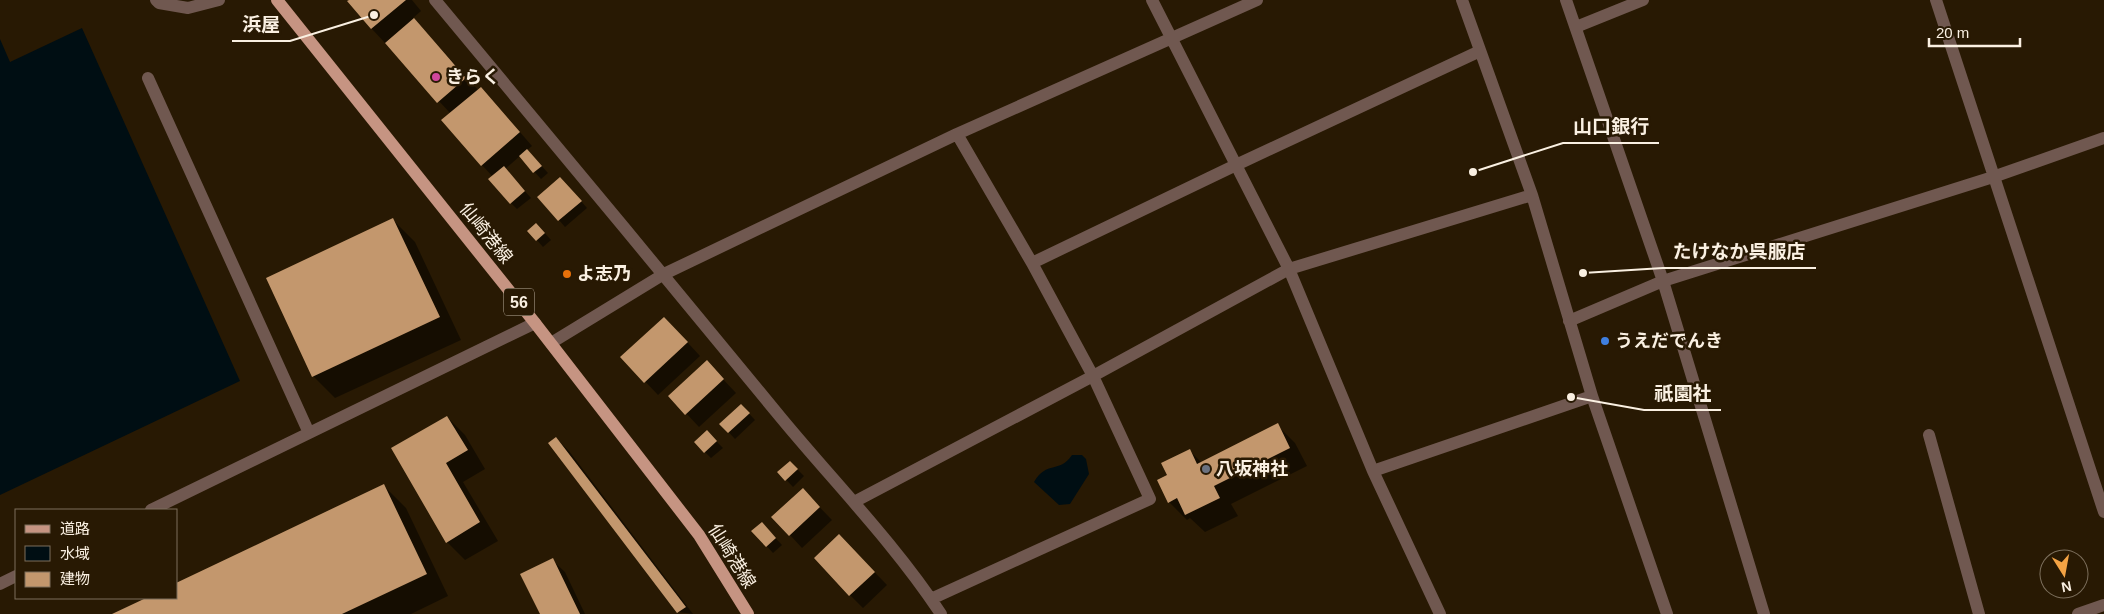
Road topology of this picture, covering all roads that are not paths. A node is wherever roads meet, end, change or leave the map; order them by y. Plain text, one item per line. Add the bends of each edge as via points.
1 (156, 0) edge
2 (219, 0) edge
3 (277, 0) edge
4 (435, 0) edge
5 (1152, 0) edge
6 (1257, 0) edge
7 (1462, 0) edge
8 (1566, 0) edge
9 (1643, 0) edge
10 (1936, 0) edge
11 (1576, 27) junction
12 (1171, 38) junction
13 (1480, 52) junction
14 (148, 78) dead end
15 (957, 134) junction
16 (2104, 138) edge
17 (1236, 165) junction
18 (1993, 177) junction
19 (1532, 195) junction
20 (1032, 262) junction
21 (1289, 268) junction
22 (664, 274) junction
23 (1663, 281) junction
24 (1569, 320) junction
25 (535, 323) junction
26 (551, 343) junction
27 (1093, 376) junction
28 (1592, 396) junction
29 (308, 434) junction
30 (1929, 435) dead end
31 (1373, 471) junction
32 (854, 502) junction
33 (153, 509) edge
34 (2104, 512) edge
35 (15, 576) edge
36 (0, 584) edge
37 (931, 599) junction
38 (2104, 605) edge
39 (748, 614) edge
40 (941, 614) edge
41 (1440, 614) edge
42 (1667, 614) edge
43 (1764, 614) edge
44 (1979, 614) edge
45 (2078, 614) edge

1 - 2 street via 188,8
3 - 25 main road, 仙崎港線 / 56
4 - 22 street
5 - 12 street
6 - 12 street
7 - 13 street
8 - 11 street
9 - 11 street
10 - 18 street
11 - 23 street
12 - 15 street
12 - 17 street
13 - 17 street
13 - 19 street
14 - 29 street
15 - 20 street
15 - 22 street
16 - 18 street
17 - 20 street
17 - 21 street
18 - 23 street
18 - 34 street
19 - 21 street
19 - 24 street
20 - 27 street
21 - 27 street
21 - 31 street
22 - 26 street
22 - 32 street via 784,422
23 - 24 street
23 - 43 street
24 - 28 street
25 - 26 main road, 仙崎港線 / 56
25 - 29 street
26 - 39 main road, 仙崎港線 / 56 via 699,535
27 - 32 street
27 - 37 street via 1150,499
28 - 31 street
28 - 42 street
29 - 33 street
30 - 44 street
31 - 41 street
32 - 37 street
35 - 36 street
37 - 40 street
38 - 45 street

